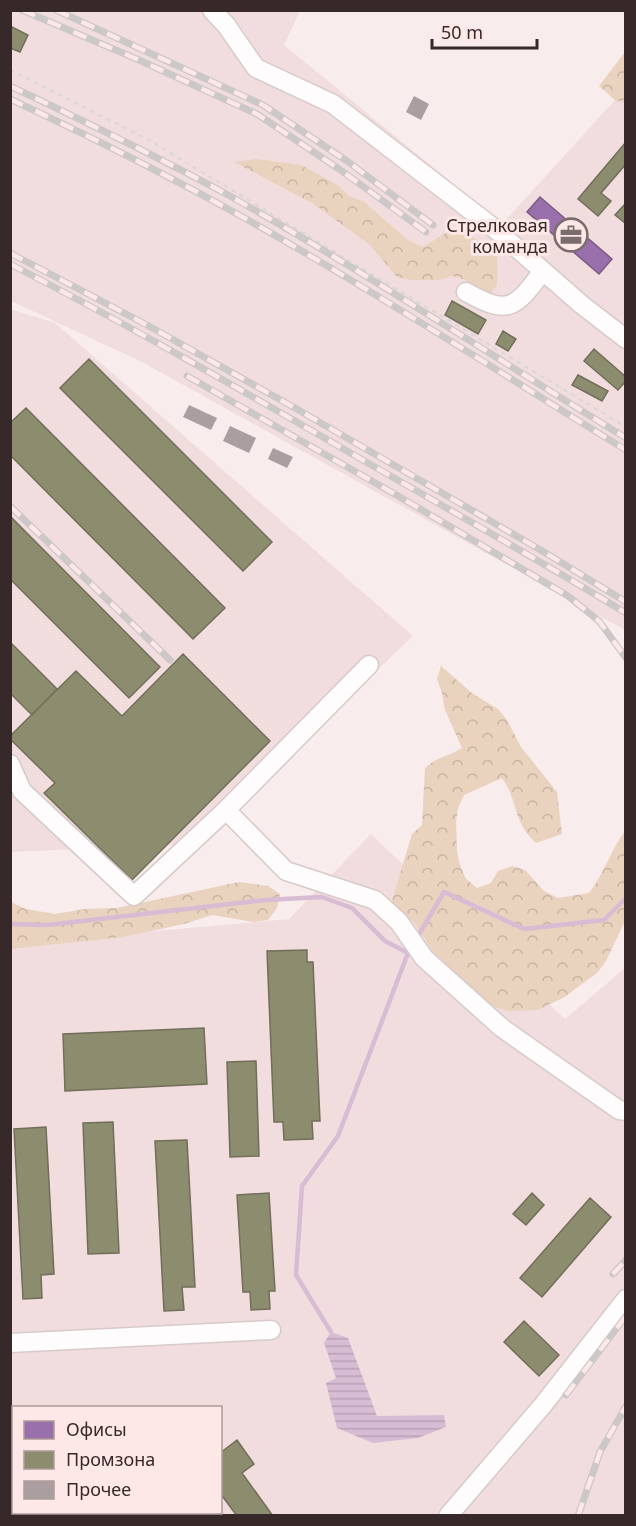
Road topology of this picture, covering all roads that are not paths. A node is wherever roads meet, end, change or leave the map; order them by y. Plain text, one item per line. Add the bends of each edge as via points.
1 (212, 10) edge
2 (543, 271) junction
3 (466, 292) dead end
4 (626, 339) edge
5 (369, 665) dead end
6 (10, 764) edge
7 (226, 810) junction
8 (626, 1111) edge
9 (626, 1299) edge
10 (271, 1330) dead end
11 (10, 1343) edge
12 (447, 1515) edge

1 - 2 street via 256,68 333,104
2 - 3 street via 524,296 511,305 489,305
2 - 4 street
5 - 7 street
6 - 7 street via 22,791 134,896
7 - 8 street via 286,871 375,900 399,922 424,958 502,1028 619,1110
9 - 12 street via 543,1405
10 - 11 street

